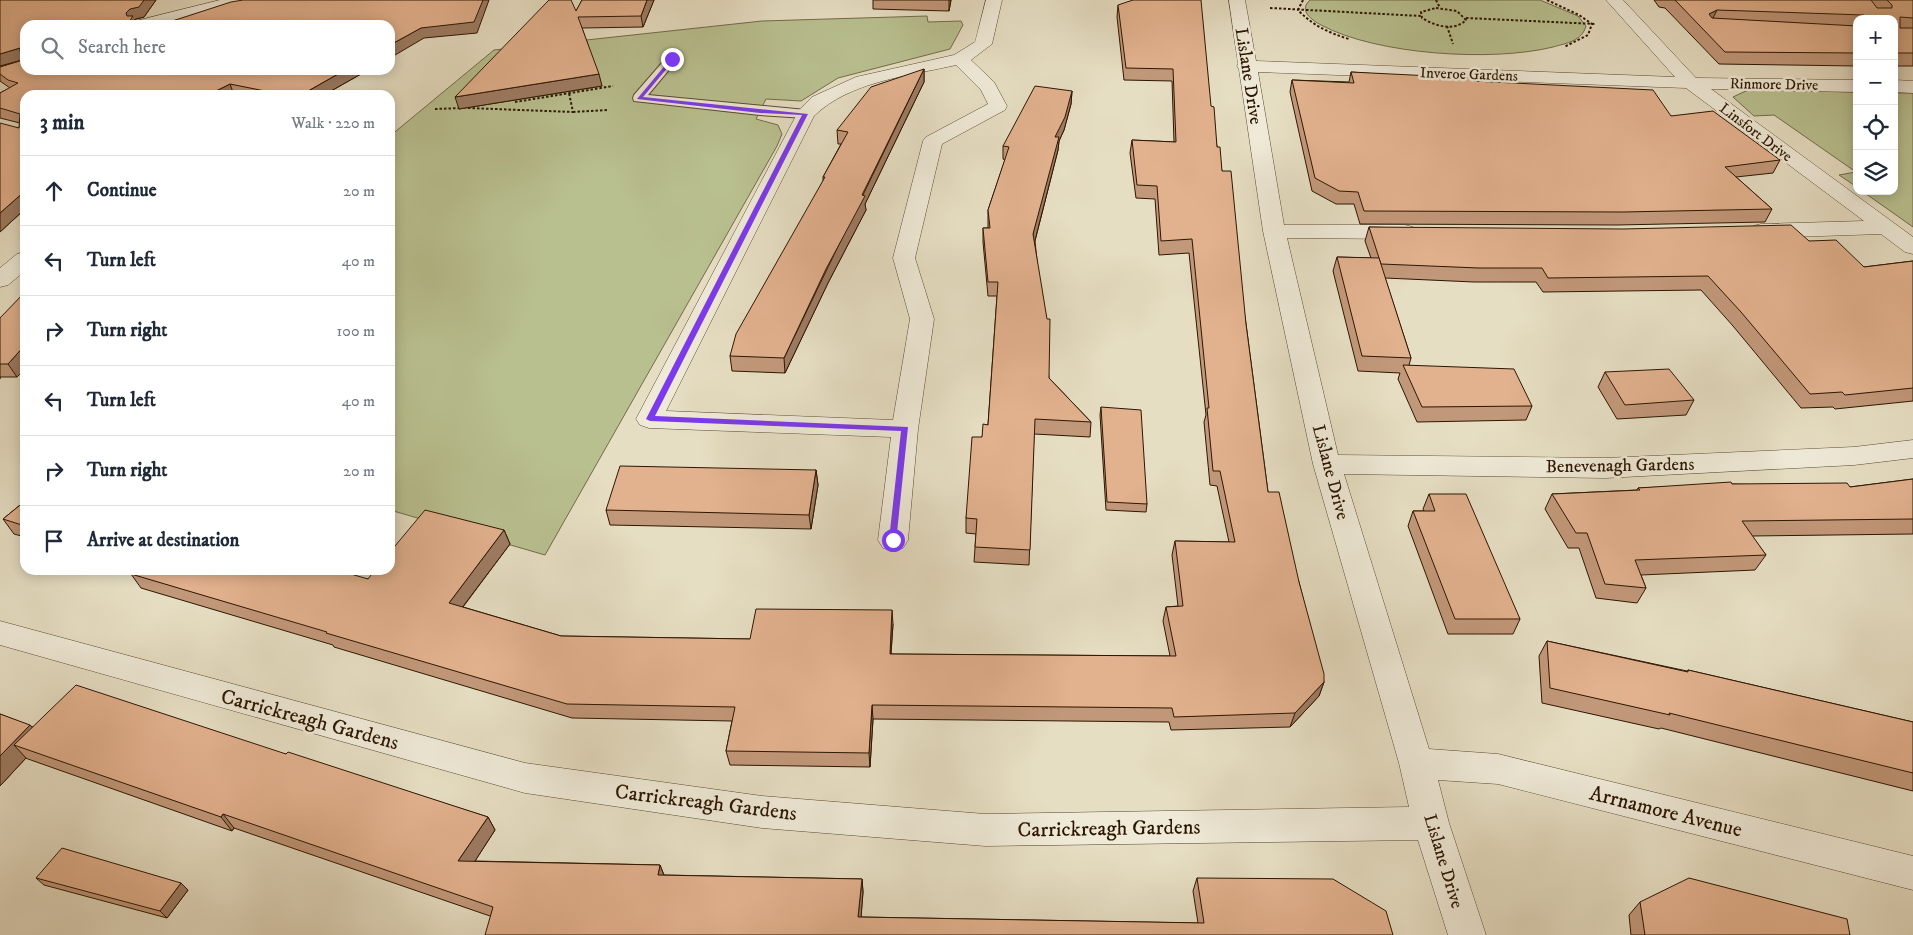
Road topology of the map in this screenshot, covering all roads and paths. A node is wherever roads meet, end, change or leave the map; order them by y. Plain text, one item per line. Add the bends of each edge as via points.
1 (240, 0) edge
2 (994, 0) edge
3 (1237, 0) edge
4 (1303, 0) edge
5 (1436, 0) edge
6 (1547, 0) edge
7 (1614, 0) edge
8 (1264, 8) dead end
9 (1440, 8) junction
10 (1298, 10) junction
11 (1421, 16) junction
12 (1466, 18) junction
13 (162, 20) edge
14 (1592, 24) junction
15 (1446, 26) junction
16 (1353, 40) dead end
17 (1454, 47) dead end
18 (1564, 48) dead end
19 (672, 59) dead end
20 (960, 59) junction
21 (1246, 66) junction
22 (655, 80) junction
23 (1691, 83) junction
24 (1853, 86) edge
25 (1898, 86) edge
26 (1913, 87) edge
27 (569, 93) junction
28 (515, 102) edge
29 (434, 109) dead end
30 (609, 110) dead end
31 (573, 112) junction
32 (806, 114) junction
33 (1884, 227) junction
34 (1274, 231) junction
35 (1744, 231) edge
36 (1421, 232) edge
37 (1913, 247) edge
38 (20, 263) edge
39 (0, 280) edge
40 (905, 429) junction
41 (1913, 449) edge
42 (1327, 464) junction
43 (893, 540) dead end
44 (0, 633) edge
45 (1416, 763) junction
46 (1431, 823) junction
47 (1913, 873) edge
48 (1467, 935) edge

1 - 13 street
2 - 20 street via 983,44
3 - 21 street, Lislane Drive
4 - 10 path
5 - 9 path
6 - 14 path
7 - 23 street, Linsfort Drive
8 - 10 path
9 - 11 path via 1424,10
9 - 12 path via 1456,11
10 - 11 path
10 - 16 path via 1306,20 1336,36
11 - 15 path via 1431,23
12 - 14 path
12 - 15 path via 1460,25
14 - 18 path via 1588,35
15 - 17 path
19 - 22 lane
20 - 32 street via 862,81 818,101
20 - 40 street via 994,93 998,106 933,142 904,258 922,318
21 - 23 street, Inveroe Gardens
21 - 34 street, Lislane Drive
22 - 27 path
22 - 32 lane via 639,98
23 - 24 street, Rinmore Drive
23 - 33 street, Linsfort Drive
25 - 26 street
27 - 28 path
27 - 31 path
29 - 31 path
30 - 31 path
32 - 40 street via 650,419
33 - 35 street
33 - 37 street, Linsfort Drive
34 - 36 street
34 - 42 street, Lislane Drive
38 - 39 street
40 - 43 street
41 - 42 street, Benevenagh Gardens via 1854,456 1605,468
42 - 45 street, Lislane Drive
44 - 46 street, Carrickreagh Gardens via 525,778 762,812 985,830
45 - 46 street, Lislane Drive
45 - 47 street, Arrnamore Avenue via 1498,769
46 - 48 street, Lislane Drive

